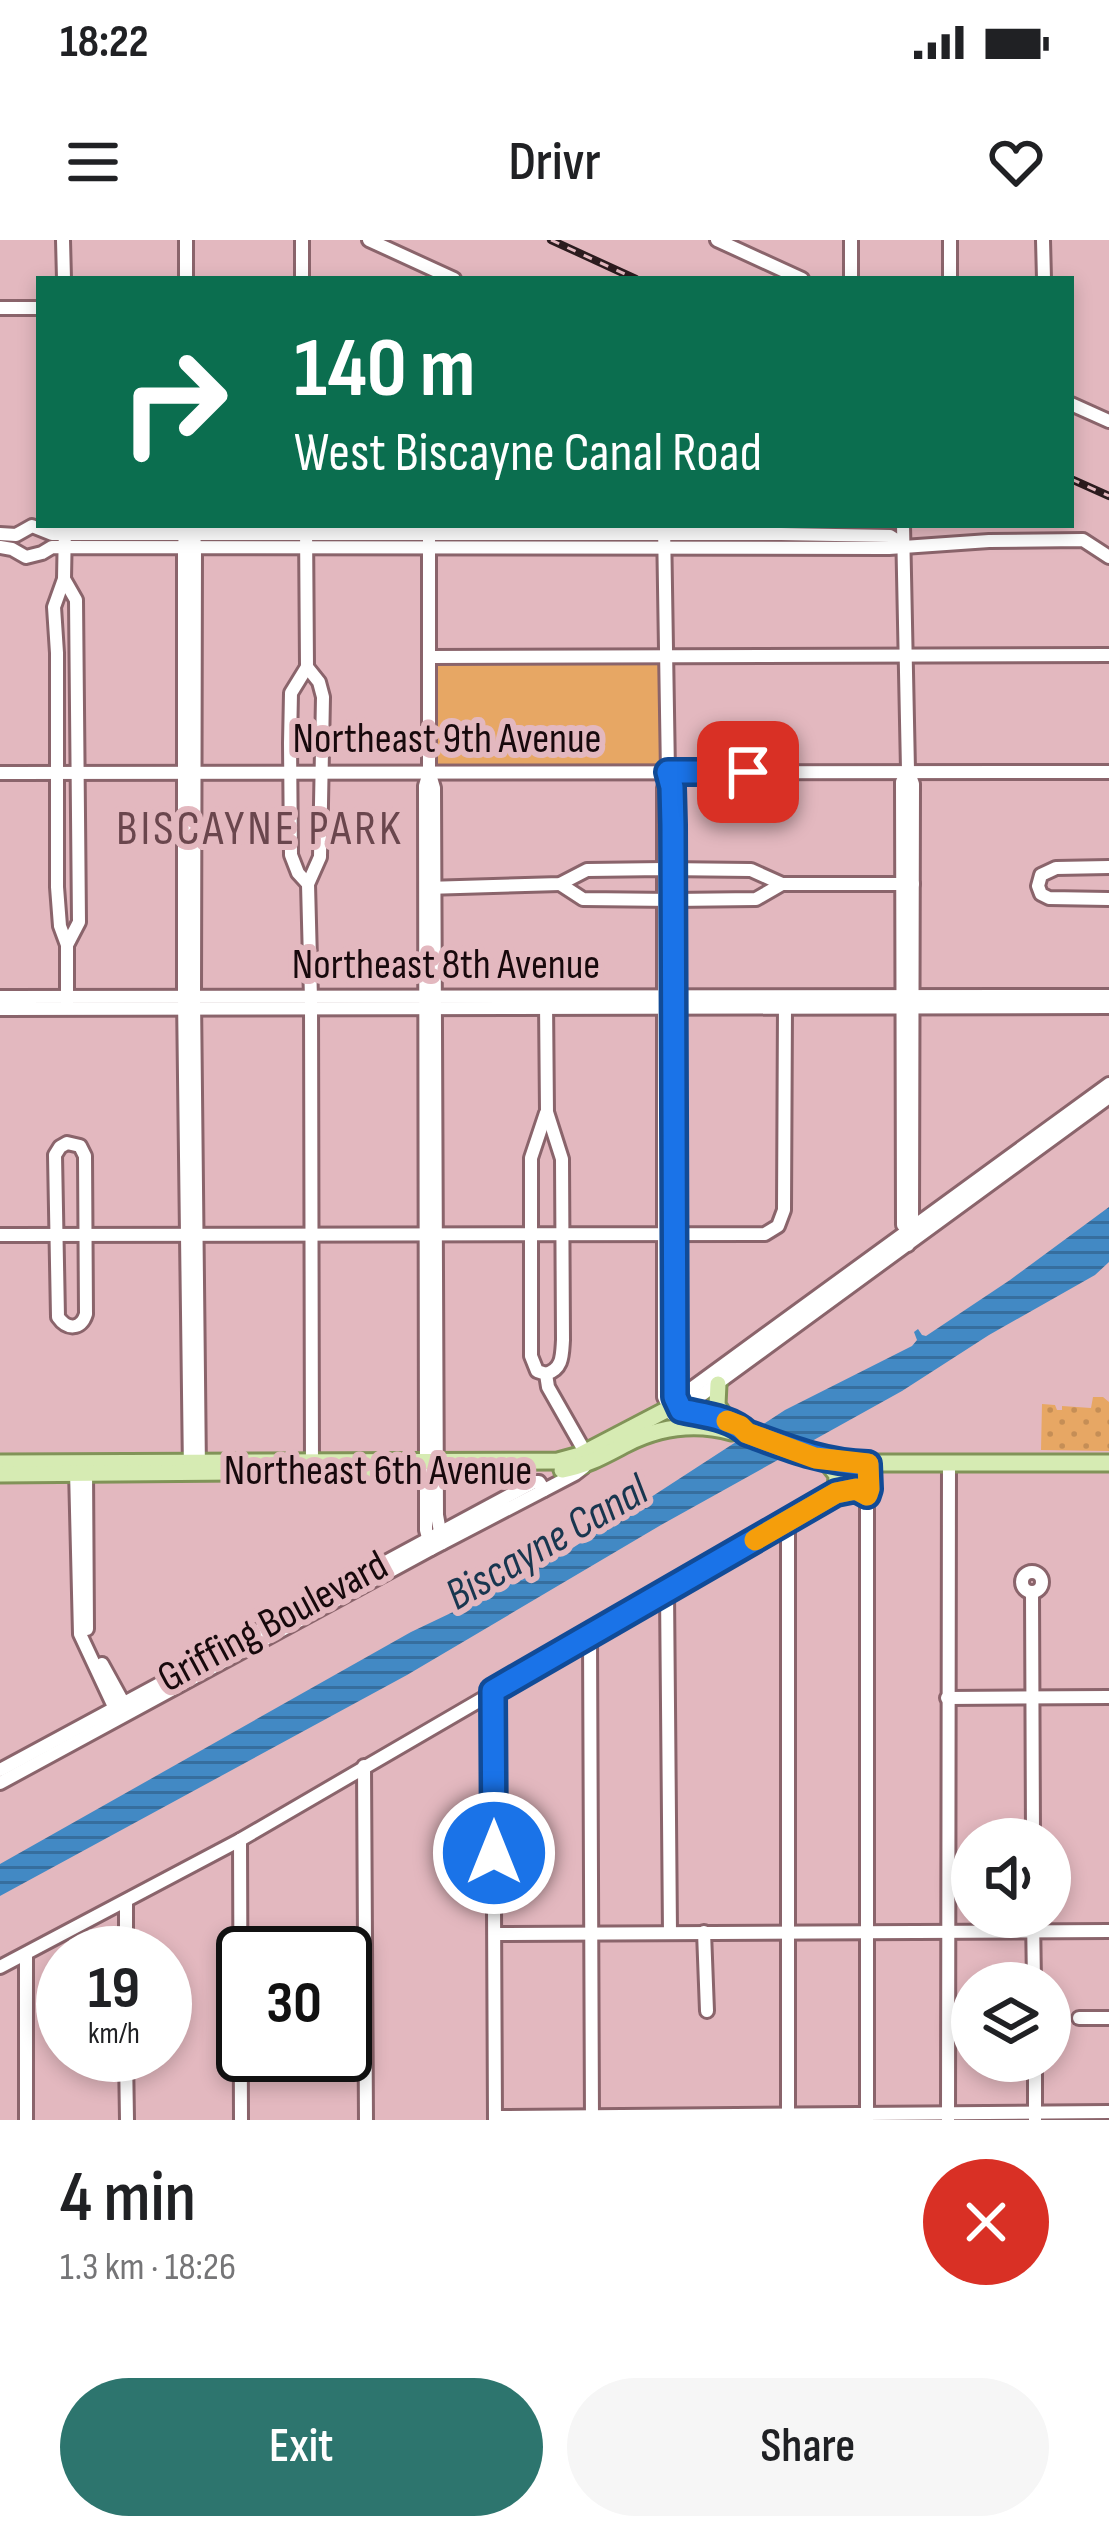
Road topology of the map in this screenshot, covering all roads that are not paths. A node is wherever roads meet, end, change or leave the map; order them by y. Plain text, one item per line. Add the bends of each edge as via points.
1 (63, 240) edge
2 (186, 240) edge
3 (302, 240) edge
4 (369, 240) edge
5 (717, 240) edge
6 (850, 240) edge
7 (950, 240) edge
8 (1043, 240) edge
9 (742, 246) edge
10 (429, 273) edge
11 (64, 276) edge
12 (186, 276) edge
13 (302, 276) edge
14 (797, 276) edge
15 (851, 276) edge
16 (950, 276) edge
17 (1044, 276) edge
18 (0, 308) edge
19 (36, 308) edge
20 (1074, 405) edge
21 (1109, 421) edge
22 (36, 527) edge
23 (903, 528) edge
24 (990, 528) edge
25 (0, 534) edge
26 (65, 535) edge
27 (189, 535) edge
28 (429, 535) edge
29 (545, 535) edge
30 (781, 535) edge
31 (306, 536) edge
32 (664, 536) edge
33 (989, 541) junction
34 (905, 545) junction
35 (0, 547) edge
36 (1109, 557) edge
37 (64, 579) junction
38 (908, 655) junction
39 (1109, 655) edge
40 (429, 657) junction
41 (666, 658) junction
42 (307, 667) junction
43 (908, 770) junction
44 (292, 771) junction
45 (430, 771) junction
46 (0, 772) edge
47 (77, 772) junction
48 (322, 772) junction
49 (668, 772) junction
50 (1109, 772) edge
51 (57, 773) junction
52 (189, 773) junction
53 (1109, 867) edge
54 (668, 869) junction
55 (308, 884) junction
56 (560, 884) junction
57 (782, 884) junction
58 (908, 884) junction
59 (430, 888) junction
60 (1109, 898) edge
61 (668, 900) junction
62 (67, 945) junction
63 (1109, 996) edge
64 (0, 998) edge
65 (908, 1002) junction
66 (189, 1003) junction
67 (546, 1003) junction
68 (668, 1003) junction
69 (785, 1003) junction
70 (67, 1004) junction
71 (311, 1004) junction
72 (430, 1004) junction
73 (1109, 1006) edge
74 (0, 1009) edge
75 (1109, 1084) edge
76 (1109, 1097) edge
77 (547, 1112) junction
78 (1036, 1145) junction
79 (192, 1233) junction
80 (313, 1234) junction
81 (562, 1234) junction
82 (668, 1234) junction
83 (0, 1235) edge
84 (55, 1235) junction
85 (86, 1235) junction
86 (431, 1235) junction
87 (530, 1235) junction
88 (908, 1238) junction
89 (806, 1313) junction
90 (546, 1374) junction
91 (674, 1380) junction
92 (718, 1384) junction
93 (692, 1388) junction
94 (672, 1413) junction
95 (728, 1422) junction
96 (747, 1433) junction
97 (586, 1458) junction
98 (825, 1460) junction
99 (0, 1463) edge
100 (1109, 1463) edge
101 (868, 1464) junction
102 (949, 1464) junction
103 (431, 1466) junction
104 (194, 1467) junction
105 (312, 1467) junction
106 (81, 1468) junction
107 (0, 1474) edge
108 (836, 1493) junction
109 (867, 1495) junction
110 (788, 1521) junction
111 (435, 1541) junction
112 (667, 1592) junction
113 (1032, 1592) dead end
114 (590, 1636) junction
115 (493, 1691) junction
116 (1032, 1697) junction
117 (1109, 1697) edge
118 (947, 1698) junction
119 (122, 1710) junction
120 (364, 1766) junction
121 (0, 1770) edge
122 (0, 1783) edge
123 (1033, 1818) edge
124 (240, 1840) junction
125 (126, 1901) junction
126 (126, 1926) edge
127 (867, 1931) junction
128 (1109, 1931) edge
129 (670, 1932) junction
130 (704, 1932) junction
131 (788, 1932) junction
132 (1071, 1932) edge
133 (948, 1933) junction
134 (495, 1934) junction
135 (592, 1934) junction
136 (26, 1954) junction
137 (0, 1967) edge
138 (707, 2011) dead end
139 (1079, 2018) dead end
140 (1109, 2018) edge
141 (127, 2082) edge
142 (1035, 2082) edge
143 (1109, 2112) edge
144 (867, 2116) edge
145 (948, 2116) edge
146 (1035, 2116) edge
147 (788, 2117) edge
148 (495, 2118) edge
149 (592, 2119) edge
150 (26, 2120) edge
151 (127, 2120) edge
152 (241, 2120) edge
153 (366, 2120) edge

1 - 11 street
2 - 12 street
3 - 13 street
4 - 10 street
5 - 9 street
6 - 15 street
7 - 16 street
8 - 17 street
9 - 14 street
18 - 19 street
20 - 21 street
22 - 25 street
23 - 34 street
24 - 33 street
26 - 27 street
26 - 35 street via 26,557
26 - 37 street
27 - 31 street
27 - 52 street
28 - 29 street
28 - 31 street
28 - 40 street
29 - 32 street
30 - 32 street
30 - 34 street
31 - 42 street
32 - 41 street
33 - 34 street
33 - 36 street via 1083,541
34 - 38 street
37 - 47 street via 76,600
37 - 51 street via 54,607
38 - 39 street
38 - 41 street
38 - 43 street
40 - 41 street
40 - 45 street
41 - 49 street
42 - 44 street via 291,693
42 - 48 street via 323,697
43 - 49 street, Northeast 9th Avenue
43 - 50 street, Northeast 9th Avenue
43 - 58 street
44 - 48 street, Northeast 9th Avenue
44 - 52 street, Northeast 9th Avenue
44 - 55 street via 291,855
45 - 48 street, Northeast 9th Avenue
45 - 49 street, Northeast 9th Avenue
45 - 59 street
46 - 51 street, Northeast 9th Avenue
47 - 51 street, Northeast 9th Avenue
47 - 52 street, Northeast 9th Avenue
47 - 62 street via 79,922
48 - 55 street via 320,856
49 - 54 street
51 - 62 street
52 - 66 street
53 - 60 street via 1056,868 1038,882 1048,898
54 - 56 street via 587,870
54 - 57 street via 752,870
54 - 61 street
55 - 71 street
56 - 59 street
56 - 61 street via 583,898
57 - 58 street
57 - 61 street via 756,899
58 - 65 street
59 - 72 street
61 - 68 street
62 - 70 street
63 - 65 street, Northeast 8th Avenue
64 - 70 street, Northeast 8th Avenue
65 - 69 street, Northeast 8th Avenue
65 - 73 street, Northeast 8th Avenue
65 - 88 street
66 - 70 street, Northeast 8th Avenue
66 - 71 street, Northeast 8th Avenue
66 - 79 street
67 - 68 street, Northeast 8th Avenue
67 - 72 street, Northeast 8th Avenue
67 - 77 street
68 - 69 street, Northeast 8th Avenue
68 - 82 street
69 - 82 street via 778,1226 759,1235
70 - 74 street, Northeast 8th Avenue
71 - 72 street, Northeast 8th Avenue
71 - 80 street
72 - 86 street
75 - 78 street
76 - 78 street
77 - 81 street via 562,1160
77 - 87 street via 531,1158
78 - 88 street
79 - 80 street
79 - 85 street
79 - 104 street
80 - 86 street
80 - 105 street
81 - 82 street
81 - 87 street
81 - 90 street via 562,1358
82 - 91 street
82 - 94 street via 664,1397
83 - 84 street
84 - 85 street
84 - 85 street via 58,1317 70,1327 86,1314
84 - 85 street via 55,1155 67,1143 85,1156
86 - 87 street
86 - 103 street
87 - 90 street via 532,1361
88 - 89 street
89 - 92 street
89 - 93 street
90 - 97 street
91 - 93 street
91 - 94 street
92 - 94 street
92 - 95 main road via 717,1407
93 - 94 street
94 - 95 main road
94 - 96 main road via 692,1426
94 - 97 main road, Northeast 6th Avenue via 640,1437
95 - 96 main road
96 - 98 main road
97 - 103 main road, Northeast 6th Avenue
97 - 103 main road, Northeast 6th Avenue via 561,1470
97 - 111 street, Griffing Boulevard via 580,1472
98 - 101 main road
98 - 108 main road via 837,1474
99 - 106 main road, Northeast 6th Avenue
100 - 102 main road
101 - 102 main road
101 - 108 street
101 - 109 street
102 - 118 street
103 - 105 main road, Northeast 6th Avenue
103 - 111 street
104 - 105 main road, Northeast 6th Avenue
104 - 106 main road, Northeast 6th Avenue
106 - 107 main road, Northeast 6th Avenue
106 - 119 street via 80,1634
108 - 109 street
108 - 110 street
109 - 127 street
110 - 112 street
110 - 131 street
111 - 119 street, Griffing Boulevard
112 - 114 street
112 - 129 street
113 - 116 street
114 - 115 street
114 - 135 street
115 - 120 street
115 - 134 street
116 - 117 street
116 - 118 street
116 - 123 street
118 - 133 street
119 - 121 street, Griffing Boulevard
119 - 122 street, Griffing Boulevard
120 - 124 street
120 - 153 street
124 - 125 street
124 - 152 street
125 - 126 street
125 - 136 street
127 - 131 street
127 - 133 street
127 - 144 street
128 - 132 street
129 - 130 street
129 - 135 street
130 - 131 street
130 - 138 street
131 - 147 street
133 - 145 street
134 - 135 street
134 - 148 street
135 - 149 street
136 - 137 street
136 - 150 street
139 - 140 street
141 - 151 street
142 - 146 street
143 - 146 street
144 - 145 street
144 - 147 street
145 - 146 street
147 - 149 street
148 - 149 street

